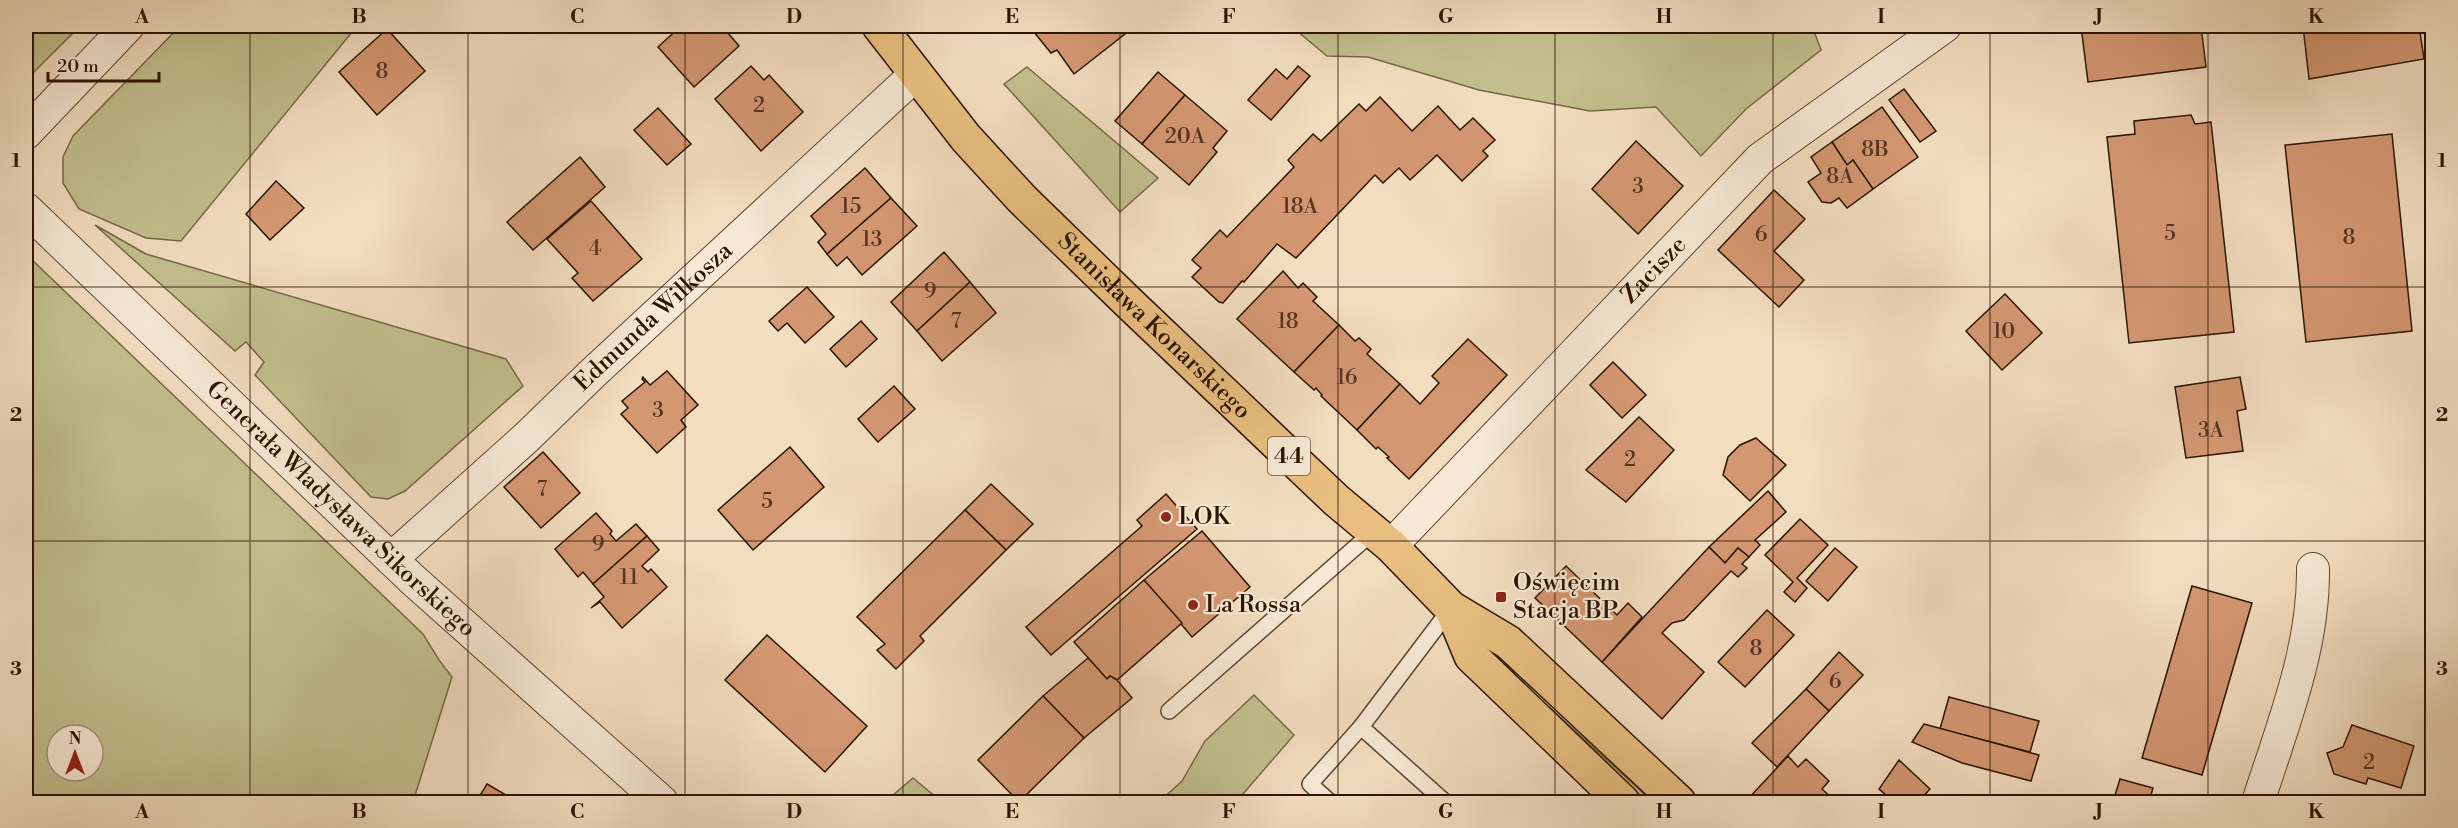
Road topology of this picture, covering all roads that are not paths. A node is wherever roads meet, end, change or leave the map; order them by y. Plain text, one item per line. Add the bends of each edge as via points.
1 (128, 26) edge
2 (879, 26) edge
3 (1945, 26) edge
4 (916, 74) junction
5 (26, 133) edge
6 (26, 208) edge
7 (1382, 539) junction
8 (391, 559) junction
9 (2313, 569) dead end
10 (1451, 608) junction
11 (1169, 711) dead end
12 (1361, 727) junction
13 (662, 802) edge
14 (1330, 802) edge
15 (1445, 802) edge
16 (1623, 802) edge
17 (1679, 802) edge
18 (2258, 802) edge

1 - 5 street
2 - 4 main road, Stanisława Konarskiego / 44
3 - 7 street, Zacisze via 1760,159
4 - 7 main road, Stanisława Konarskiego / 44 via 1022,200 1336,500
4 - 8 street, Edmunda Wilkosza
6 - 8 street, Generała Władysława Sikorskiego
7 - 10 main road, Stanisława Konarskiego / 44
7 - 11 lane
8 - 13 street, Generała Władysława Sikorskiego
9 - 18 street via 2313,597 2303,659
10 - 12 lane
10 - 16 main road, Stanisława Konarskiego / 44 via 1471,656
10 - 17 main road, Stanisława Konarskiego / 44 via 1508,642
12 - 14 lane via 1310,784
12 - 15 lane

